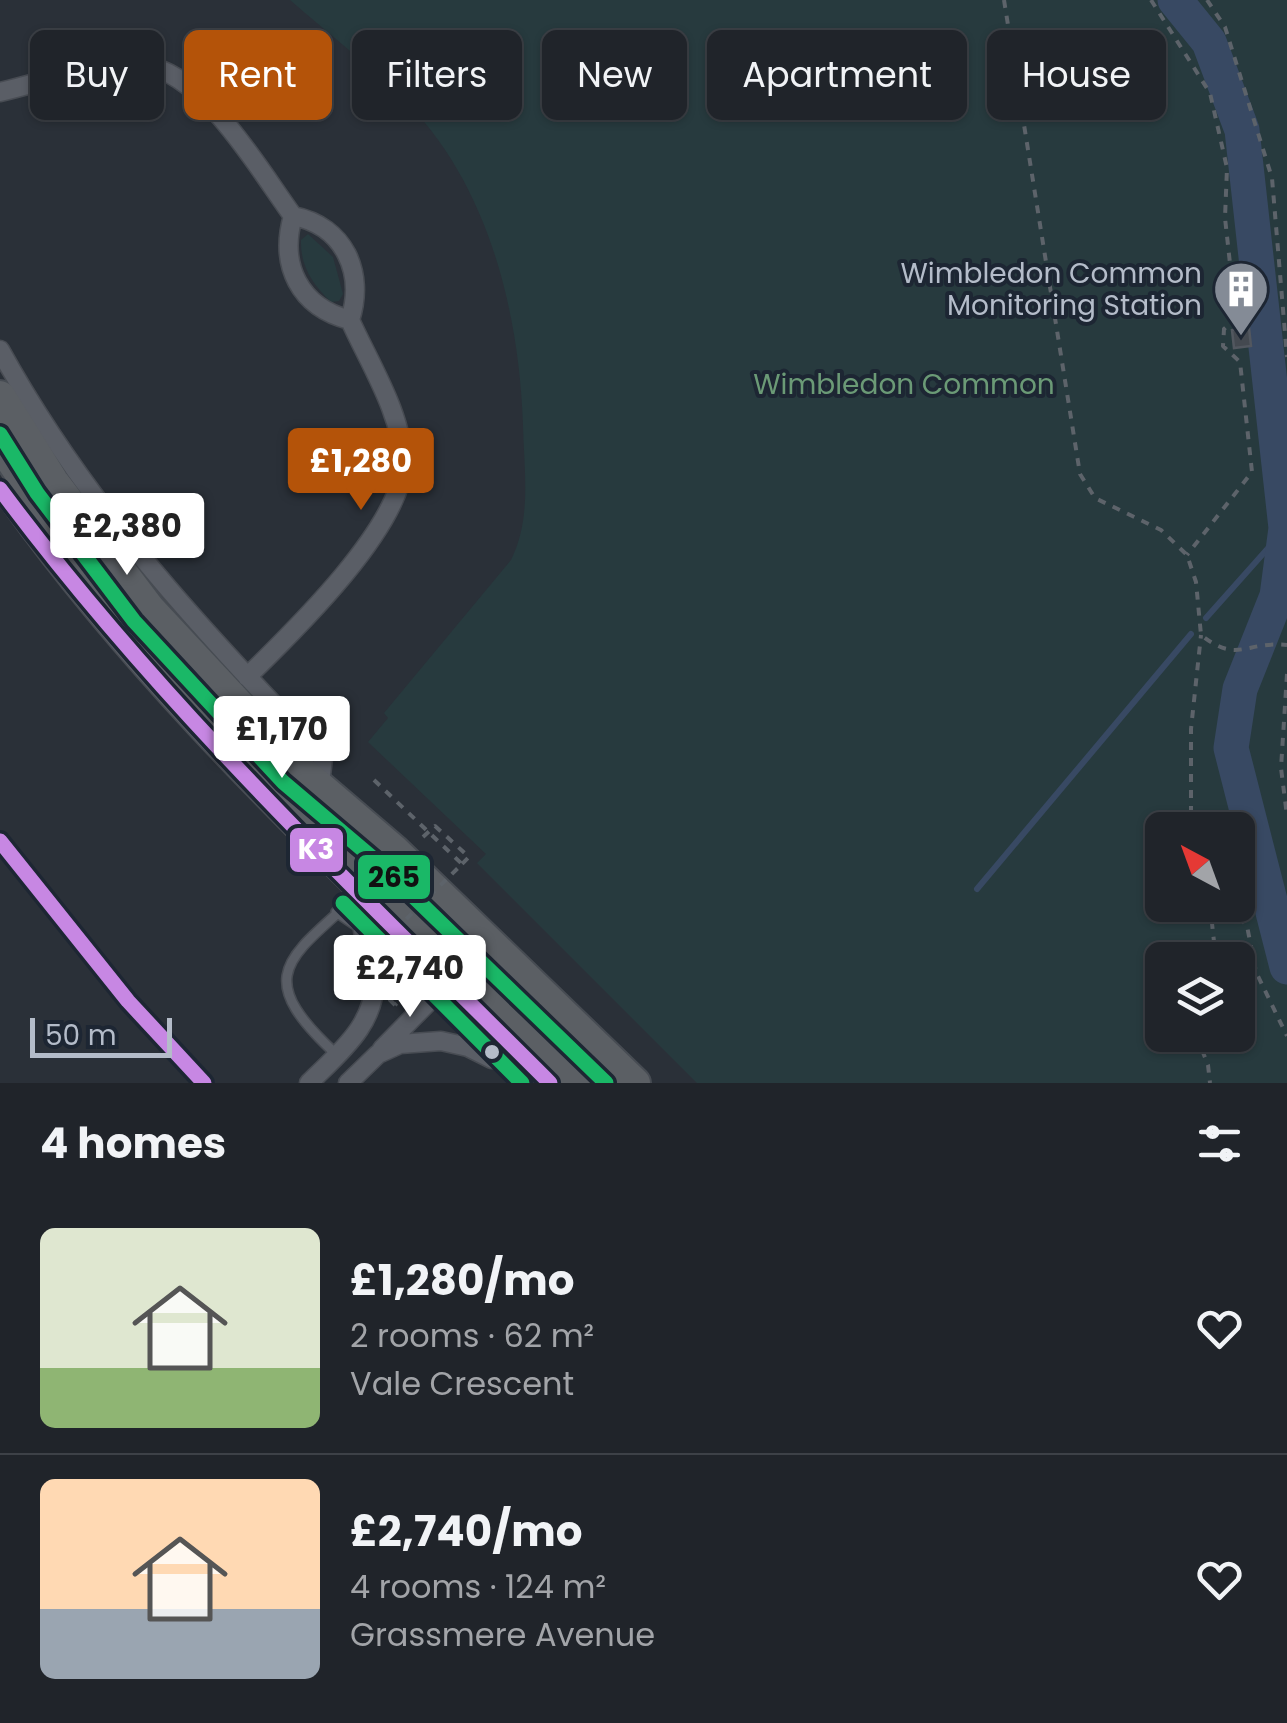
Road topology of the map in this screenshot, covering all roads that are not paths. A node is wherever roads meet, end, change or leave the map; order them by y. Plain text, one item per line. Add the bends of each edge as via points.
1 (0, 92) edge
2 (294, 216) junction
3 (350, 320) junction
4 (0, 350) edge
5 (0, 396) edge
6 (0, 444) edge
7 (0, 489) edge
8 (247, 677) junction
9 (320, 784) junction
10 (0, 841) edge
11 (361, 892) junction
12 (336, 912) junction
13 (372, 920) junction
14 (444, 986) junction
15 (518, 1050) junction
16 (378, 1054) junction
17 (337, 1055) junction
18 (355, 1081) edge
19 (204, 1083) edge
20 (309, 1083) edge
21 (550, 1083) edge
22 (583, 1083) edge
23 (635, 1083) edge

1 - 2 street via 119,67 166,71 205,100
2 - 3 street via 286,243 289,268 306,298 326,314
2 - 3 street via 318,220 338,239 358,294
3 - 8 street via 399,435 403,465 397,494 366,547
4 - 8 street via 100,510
5 - 9 highway via 53,481 150,609
6 - 22 highway via 113,603 212,714
7 - 11 street via 127,656
8 - 9 street via 323,758
9 - 23 highway
10 - 19 street via 128,1001
11 - 12 lane
11 - 13 street
12 - 13 lane
12 - 17 lane via 296,951 288,969 293,1012
13 - 14 street
13 - 17 street via 374,986 359,1031
14 - 15 street
14 - 16 street
15 - 16 street via 492,1059 441,1041 400,1044
15 - 21 street
16 - 18 street
17 - 20 street

